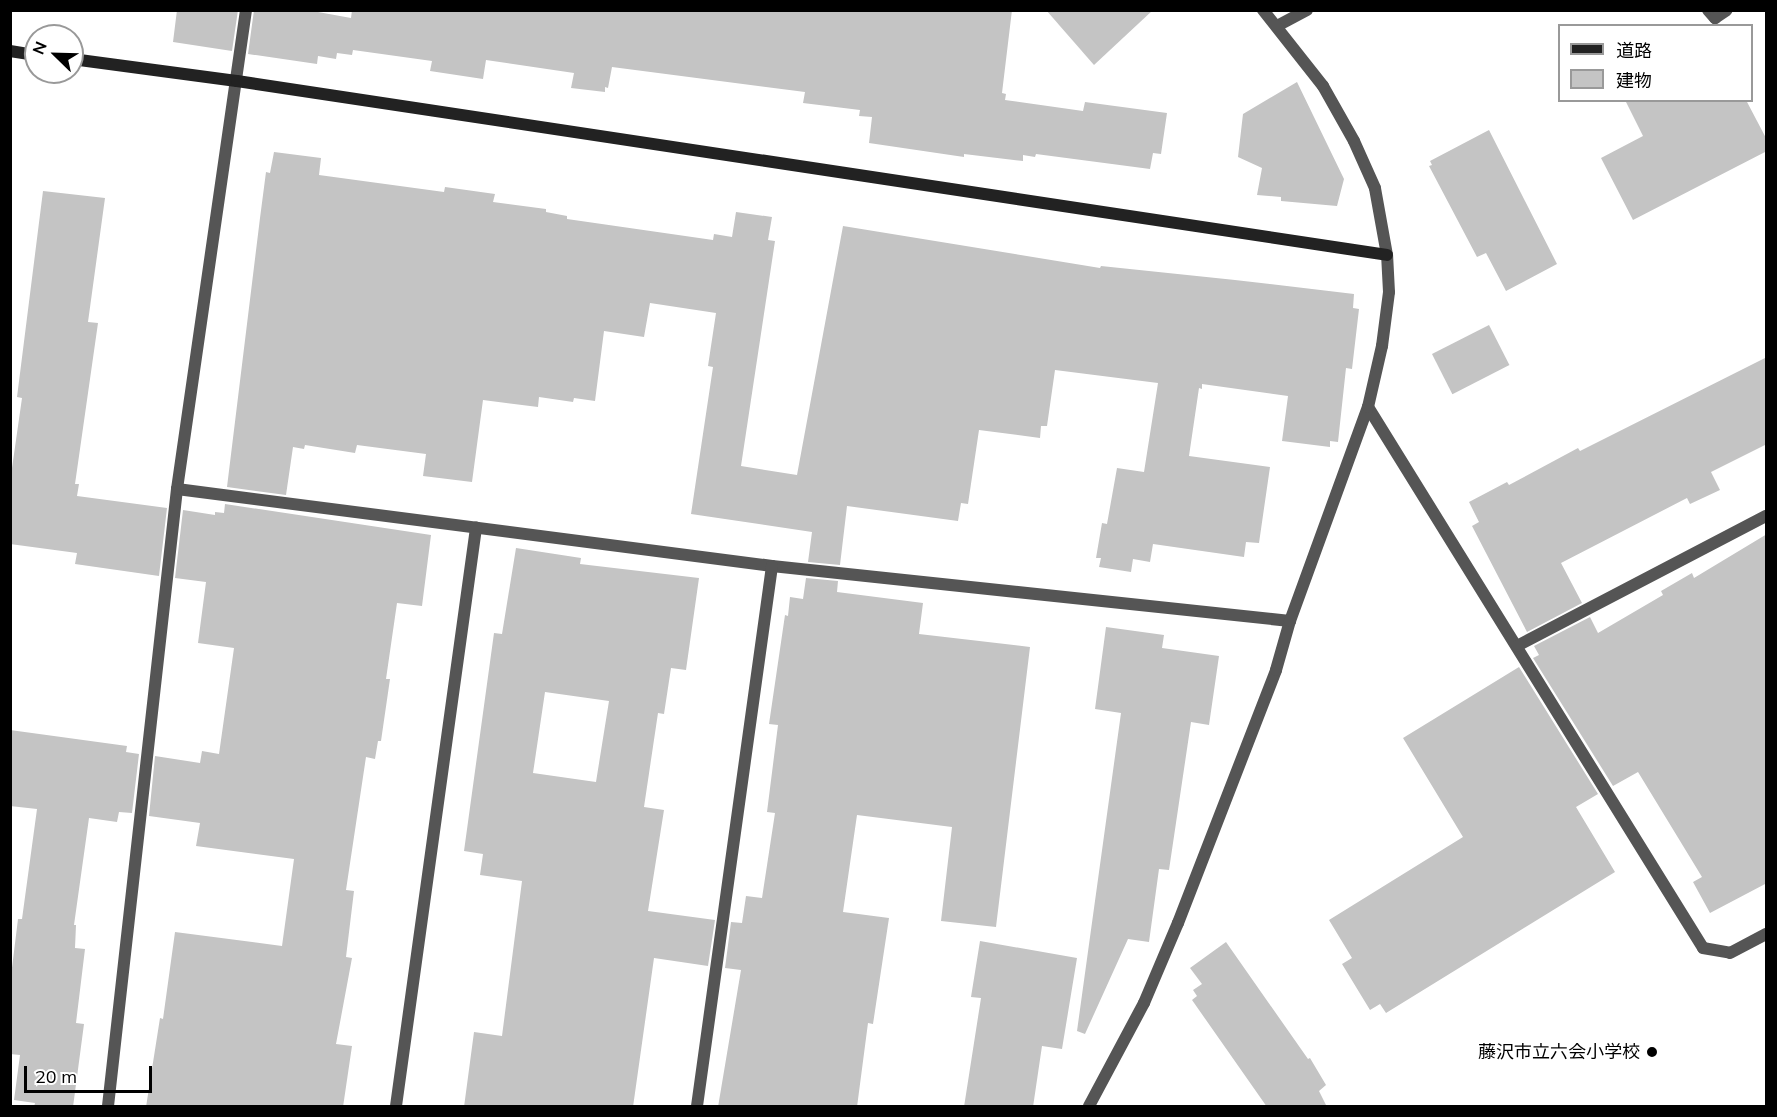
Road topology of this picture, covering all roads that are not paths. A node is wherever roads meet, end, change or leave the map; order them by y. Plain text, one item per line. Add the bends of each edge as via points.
1 (246, 10) edge
2 (1263, 10) edge
3 (1308, 10) edge
4 (1708, 10) edge
5 (1727, 10) edge
6 (1276, 26) junction
7 (84, 61) edge
8 (237, 81) junction
9 (1387, 255) junction
10 (1368, 407) junction
11 (177, 489) junction
12 (1767, 516) edge
13 (476, 528) junction
14 (772, 566) junction
15 (1290, 621) junction
16 (1517, 646) junction
17 (1767, 934) edge
18 (108, 1107) edge
19 (396, 1107) edge
20 (697, 1107) edge
21 (1089, 1107) edge

1 - 8 street
2 - 6 street
3 - 6 street
4 - 5 street via 1715,18
6 - 9 street via 1323,86 1354,141 1375,188
7 - 8 street
8 - 9 street
8 - 11 street
9 - 10 street via 1389,292
10 - 15 street
10 - 16 street
11 - 13 street
11 - 18 street
12 - 16 street
13 - 14 street
13 - 19 street
14 - 15 street
14 - 20 street
15 - 21 street via 1276,670 1178,923 1144,1003
16 - 17 street via 1703,948 1730,953

